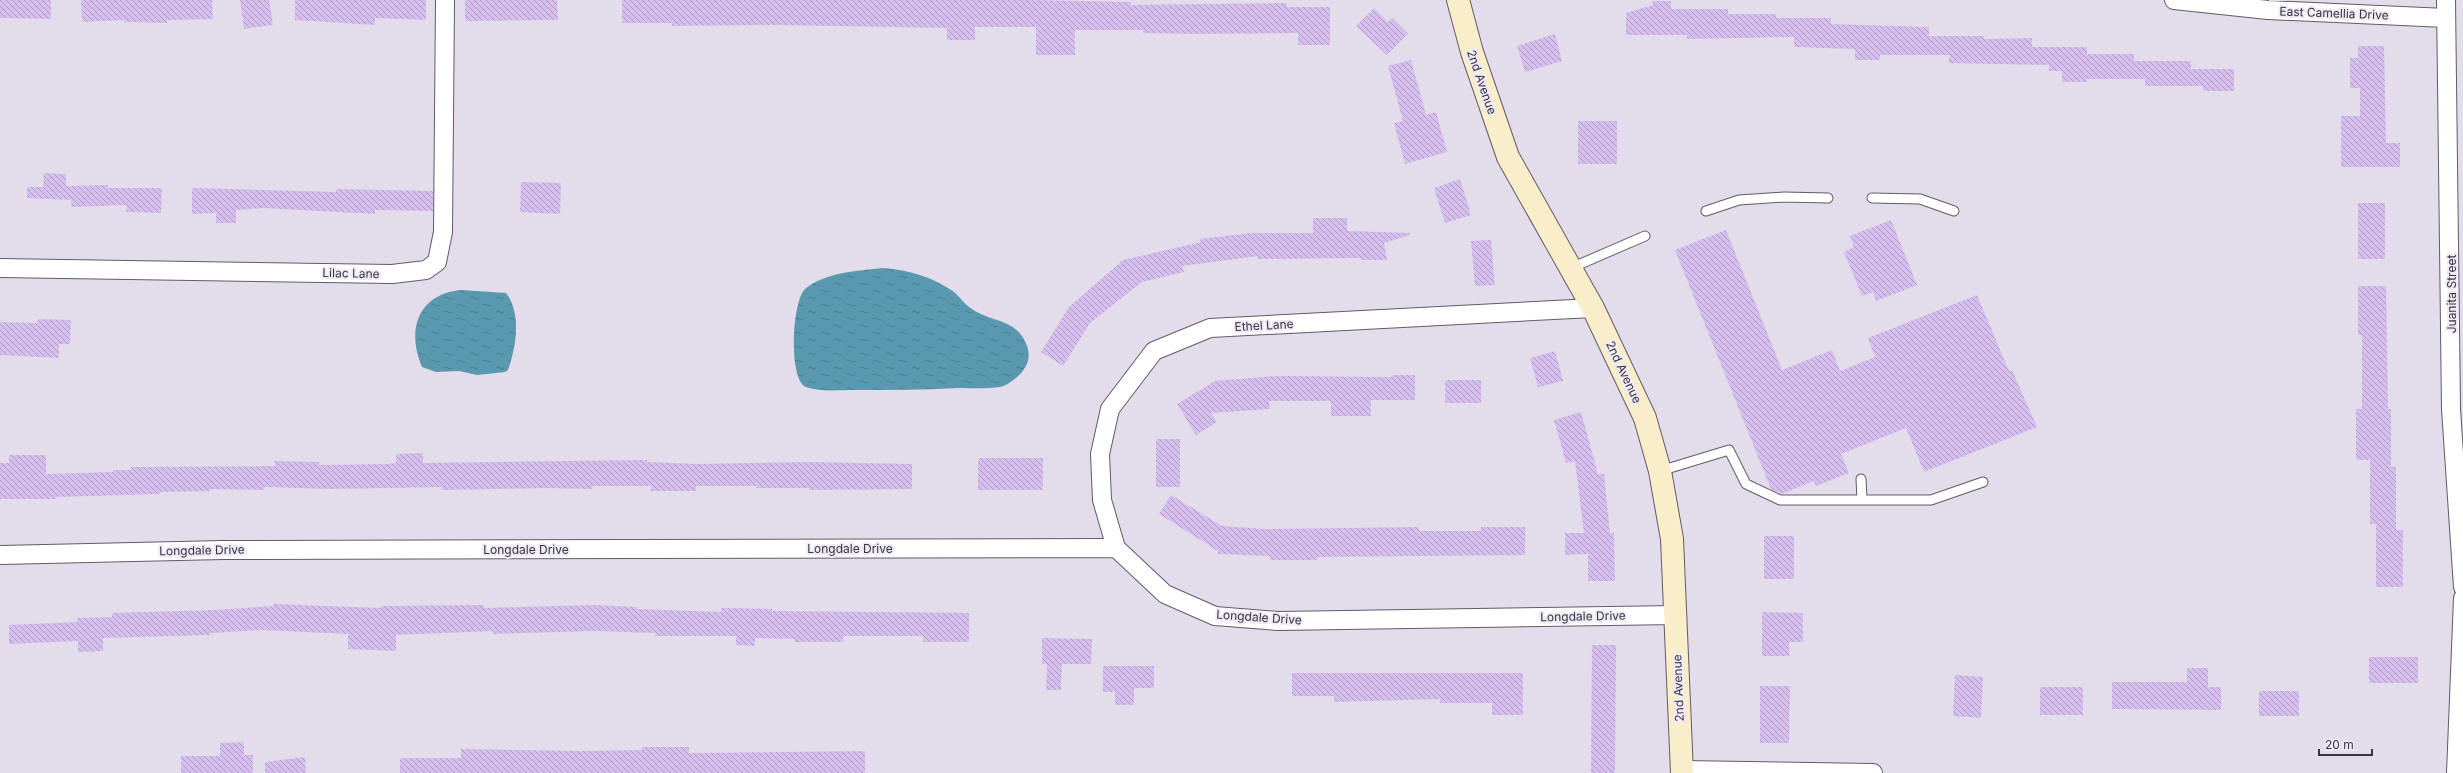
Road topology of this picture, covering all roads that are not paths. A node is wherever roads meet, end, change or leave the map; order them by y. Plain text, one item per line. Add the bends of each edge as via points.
1 (445, 0) edge
2 (1458, 0) edge
3 (2174, 0) edge
4 (2446, 0) edge
5 (2446, 18) junction
6 (1828, 198) dead end
7 (1872, 198) dead end
8 (1706, 211) dead end
9 (1954, 211) dead end
10 (1645, 236) dead end
11 (0, 268) edge
12 (1571, 268) junction
13 (1593, 308) junction
14 (1660, 471) junction
15 (1862, 479) dead end
16 (1983, 482) dead end
17 (1862, 499) junction
18 (1116, 548) junction
19 (0, 556) edge
20 (2463, 587) edge
21 (2463, 598) edge
22 (1677, 615) junction
23 (1682, 772) edge
24 (1873, 773) edge
25 (2456, 773) edge

1 - 11 street, Lilac Lane via 443,232 438,262 426,270 392,274
2 - 12 street, 2nd Avenue via 1472,52 1508,157
3 - 5 street, East Camellia Drive via 2268,10
4 - 5 street, Juanita Street
5 - 20 street, Juanita Street via 2451,409
6 - 8 lane via 1739,200
7 - 9 lane via 1920,199
10 - 12 lane
12 - 13 street, 2nd Avenue
13 - 14 street, 2nd Avenue via 1642,411
13 - 18 street, Ethel Lane via 1210,328 1154,352 1110,409 1100,454 1102,500
14 - 17 lane via 1729,450 1746,484 1780,500
14 - 22 street, 2nd Avenue via 1672,539
15 - 17 lane
16 - 17 lane via 1931,500
18 - 19 street, Longdale Drive via 231,550
18 - 22 street, Longdale Drive via 1165,594 1214,616 1278,620
21 - 25 street
22 - 23 street, 2nd Avenue
23 - 24 street

